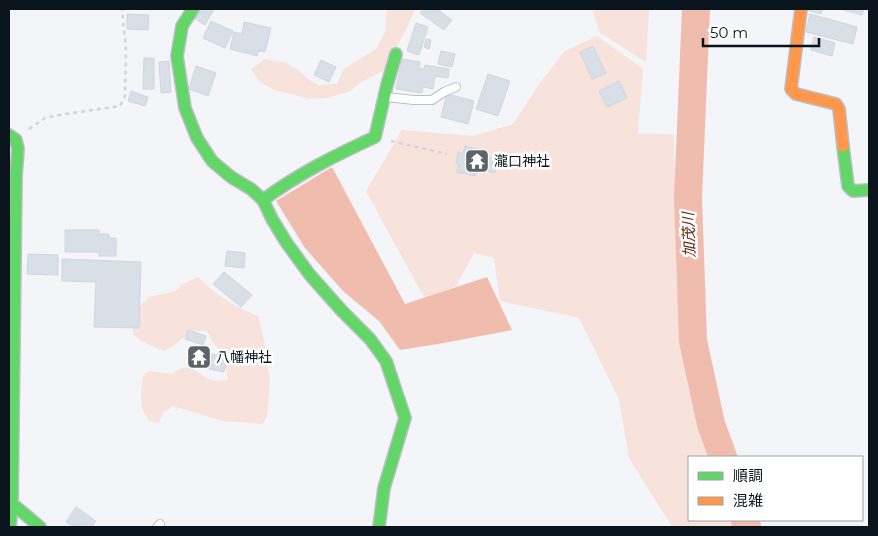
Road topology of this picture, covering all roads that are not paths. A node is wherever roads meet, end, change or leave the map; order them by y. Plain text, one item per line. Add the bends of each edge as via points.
1 (193, 9) edge
2 (801, 9) edge
3 (396, 54) dead end
4 (456, 87) dead end
5 (384, 97) junction
6 (12, 138) edge
7 (869, 190) edge
8 (263, 200) junction
9 (10, 502) edge
10 (10, 527) edge
11 (40, 527) edge
12 (379, 527) edge

1 - 8 street via 182,26 177,56 185,108 197,138 212,161
2 - 7 street via 791,89 796,94 836,104 848,186 853,191
3 - 5 street
4 - 5 lane via 432,100
5 - 8 street via 375,137 298,175
6 - 9 street via 18,149
8 - 12 street via 286,242 310,276 370,339 386,362 405,418 384,488
9 - 10 street
9 - 11 street

